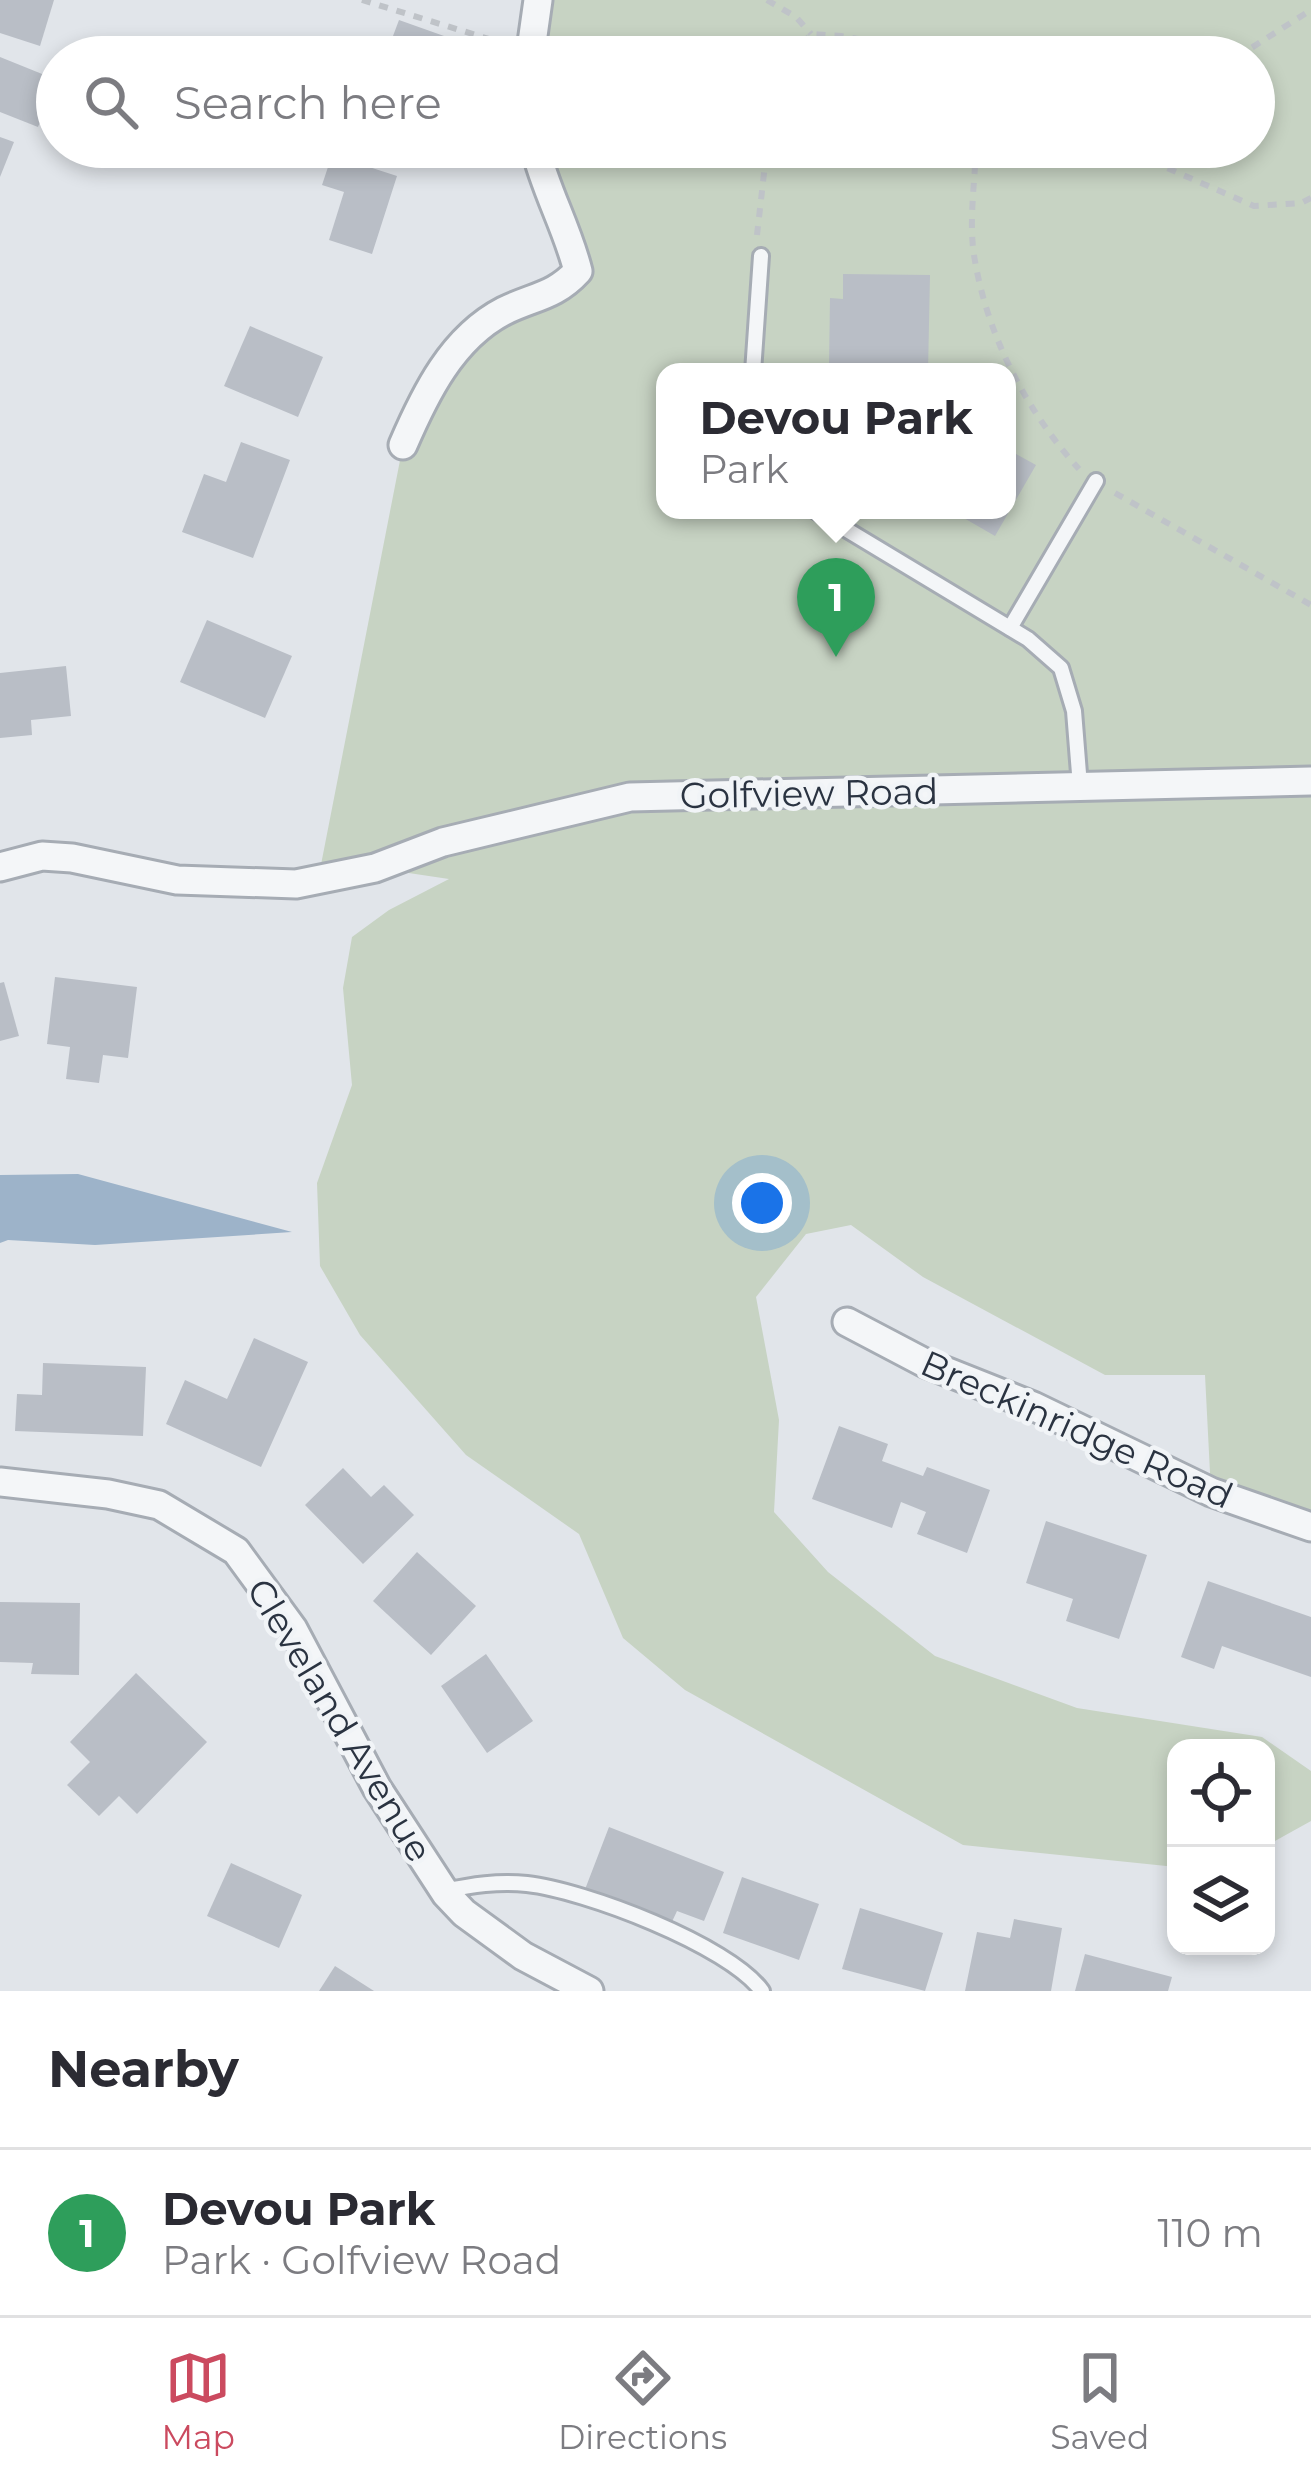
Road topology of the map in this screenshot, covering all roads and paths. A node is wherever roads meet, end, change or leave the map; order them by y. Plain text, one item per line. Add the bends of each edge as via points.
1 (362, 0) edge
2 (538, 0) edge
3 (767, 0) edge
4 (1311, 10) edge
5 (811, 34) joint
6 (474, 36) edge
7 (533, 36) edge
8 (846, 36) edge
9 (1270, 36) edge
10 (541, 168) edge
11 (765, 168) edge
12 (976, 168) edge
13 (1167, 168) edge
14 (1311, 198) edge
15 (761, 256) joint
16 (753, 363) edge
17 (1009, 363) edge
18 (1016, 375) edge
19 (403, 445) dead end
20 (1096, 481) junction
21 (829, 519) edge
22 (1311, 605) edge
23 (1010, 628) junction
24 (1311, 781) edge
25 (1080, 786) junction
26 (0, 867) edge
27 (847, 1322) dead end
28 (0, 1482) edge
29 (1311, 1528) edge
30 (444, 1891) junction
31 (589, 1991) edge
32 (762, 1991) edge

1 - 6 path
2 - 7 street
3 - 5 path
4 - 9 path
5 - 8 path
10 - 19 street via 578,271 560,290 478,328 424,397
11 - 15 path
12 - 17 path via 974,257
13 - 14 path via 1254,206
15 - 16 lane
18 - 20 path via 1045,427
20 - 22 path
20 - 23 lane
21 - 23 lane
23 - 25 lane via 1061,668
24 - 25 street, Golfview Road
25 - 26 street, Golfview Road via 630,797 296,884 177,880 42,856
27 - 29 street, Breckinridge Road via 1211,1492
28 - 30 street, Cleveland Avenue via 159,1505 236,1551 267,1588
30 - 31 street, Cleveland Avenue via 490,1934
30 - 32 lane via 484,1882 556,1890 688,1936

